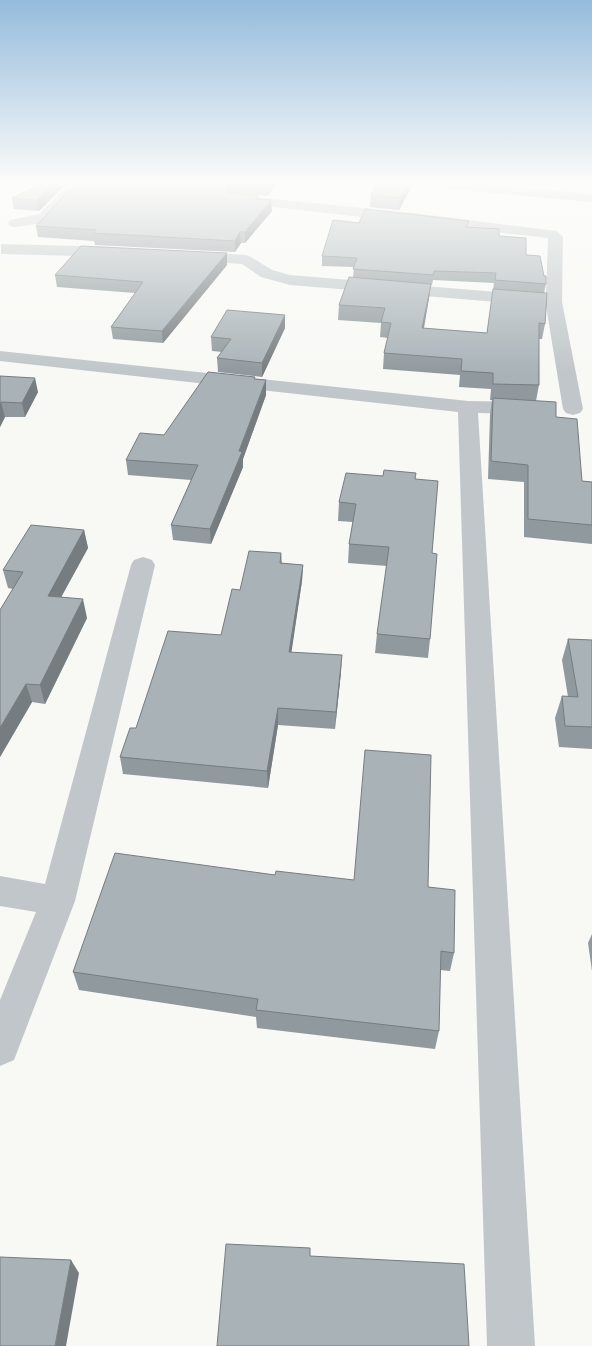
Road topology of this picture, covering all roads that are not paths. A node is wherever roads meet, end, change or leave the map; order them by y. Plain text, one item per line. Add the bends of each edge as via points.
1 (556, 247) edge
2 (1, 250) edge
3 (131, 253) edge
4 (170, 255) edge
5 (554, 302) junction
6 (0, 356) edge
7 (468, 407) junction
8 (566, 409) edge
9 (143, 564) dead end
10 (0, 891) edge
11 (58, 901) junction
12 (0, 1047) edge
13 (511, 1346) edge

1 - 5 street
2 - 3 street
4 - 5 street via 246,260 257,270 290,280
5 - 8 street
6 - 7 street
7 - 8 street
7 - 13 street
9 - 11 street
10 - 11 street
11 - 12 street

